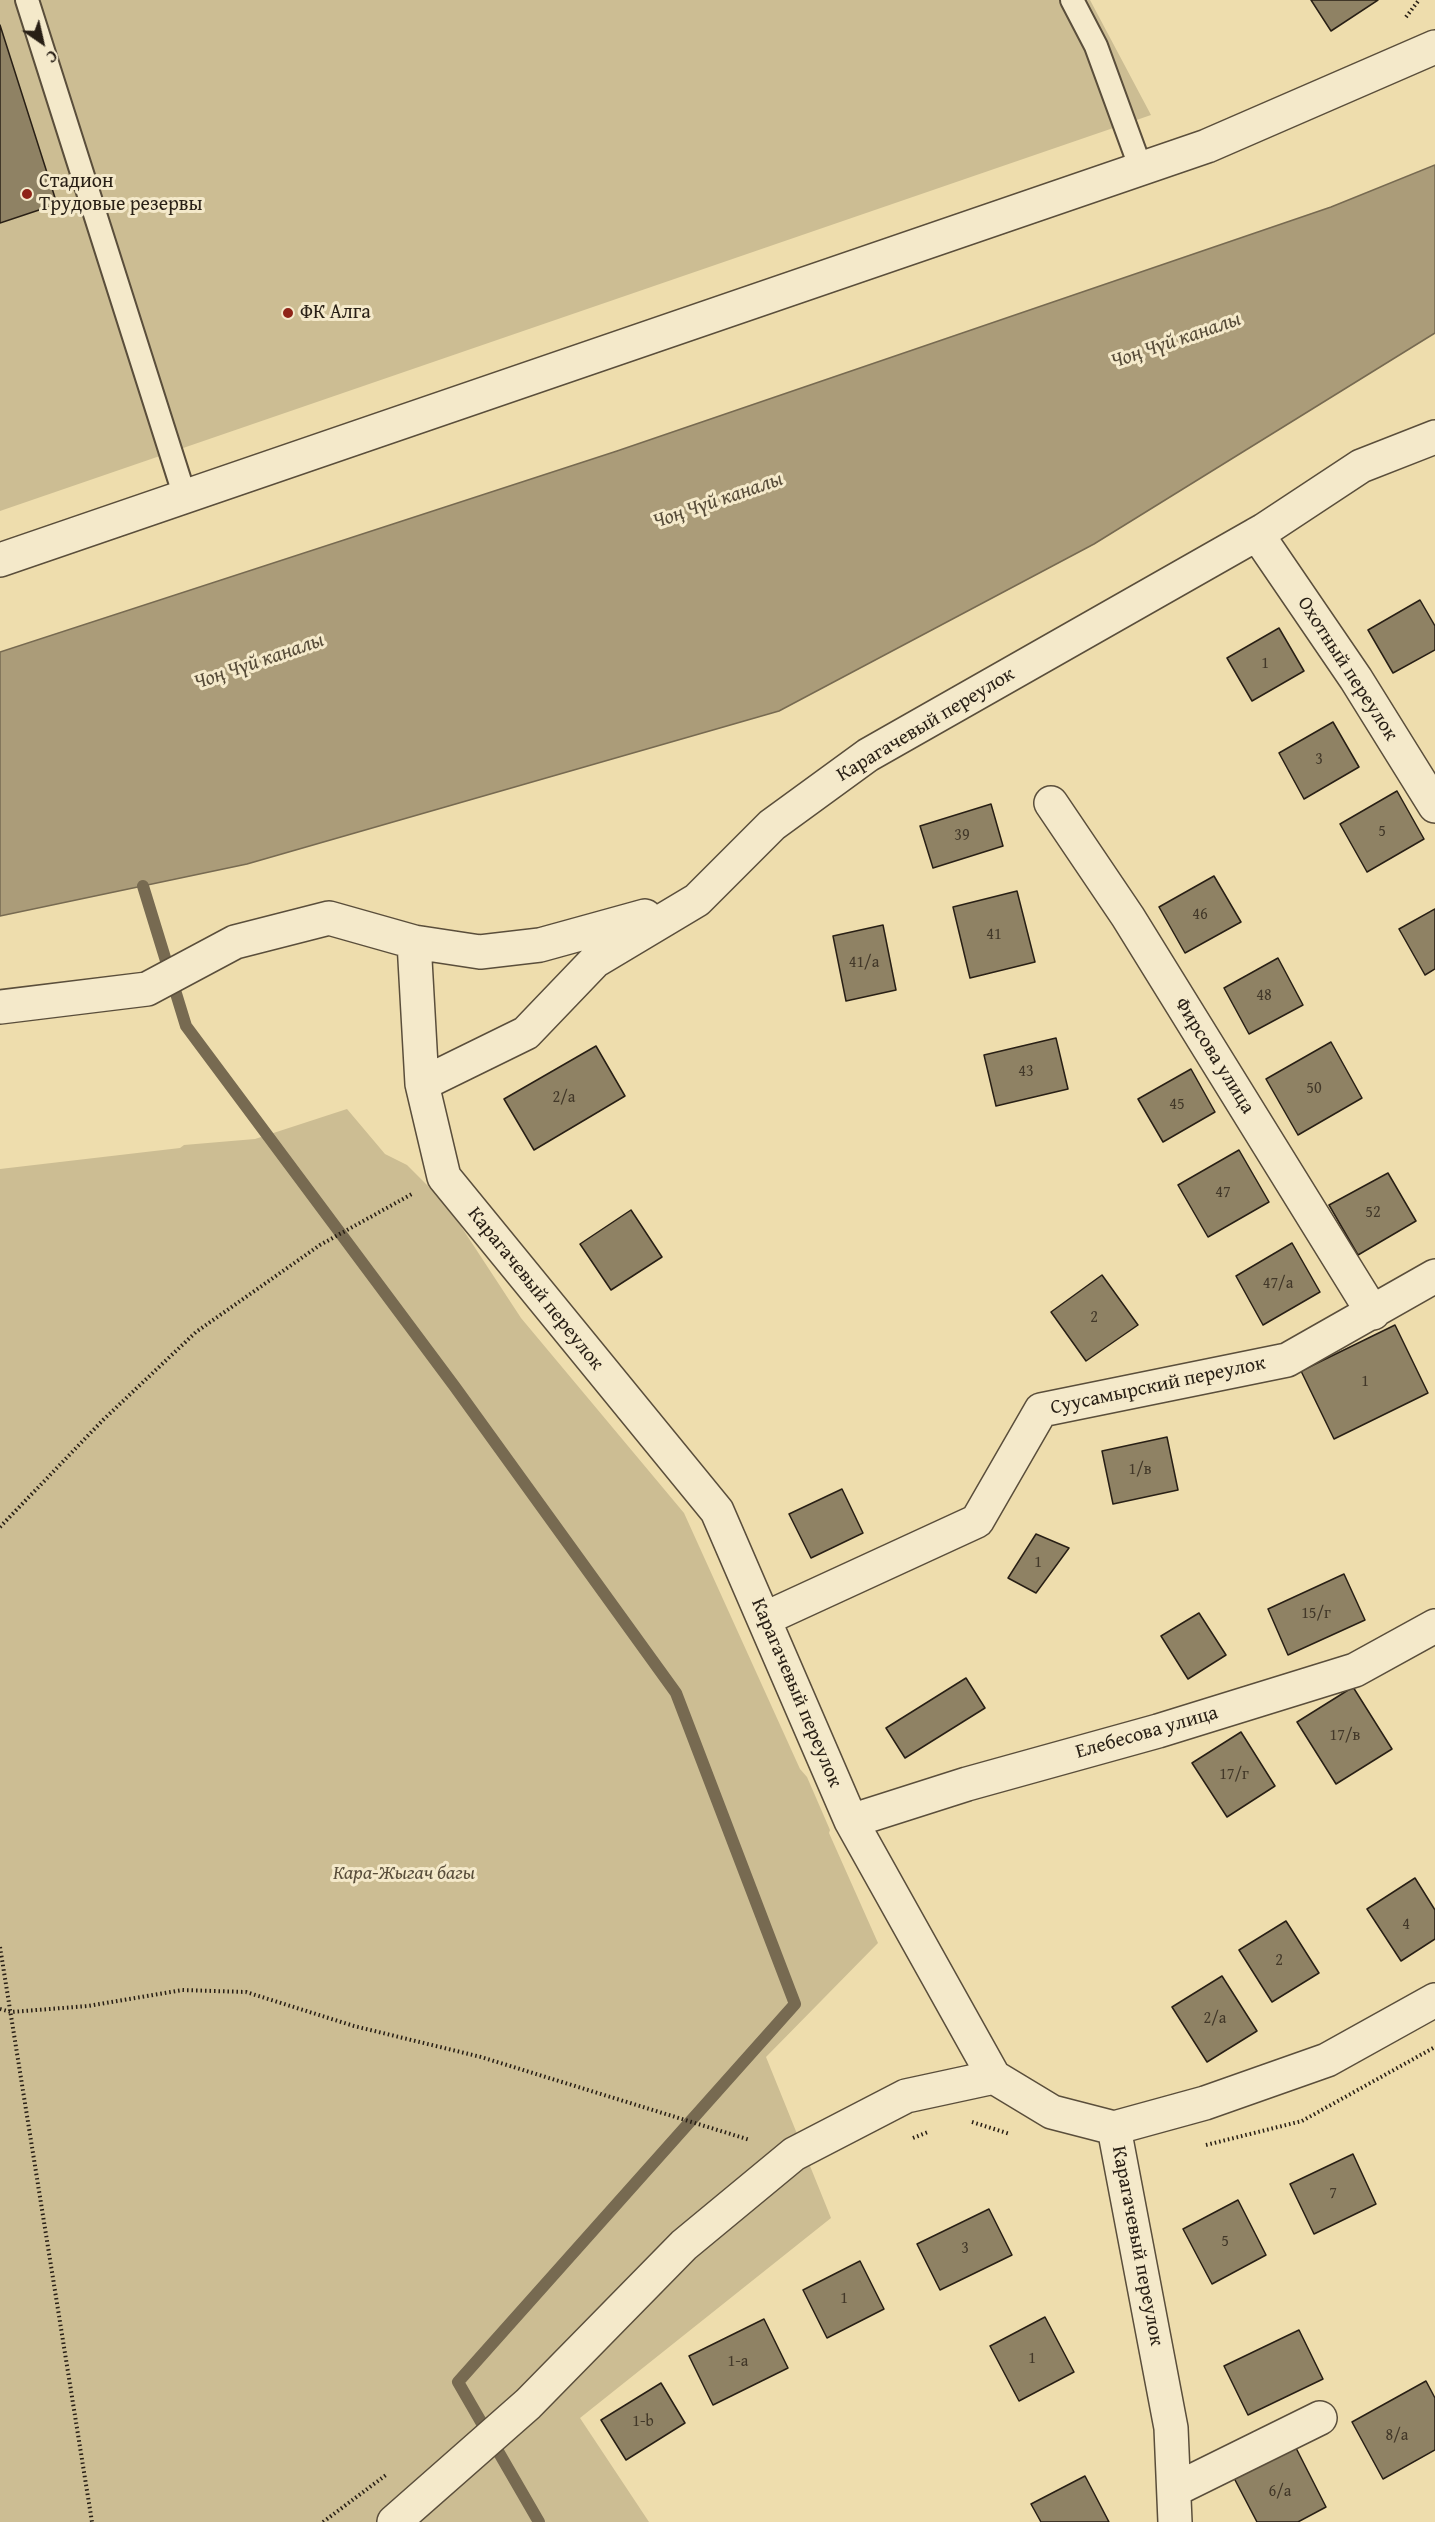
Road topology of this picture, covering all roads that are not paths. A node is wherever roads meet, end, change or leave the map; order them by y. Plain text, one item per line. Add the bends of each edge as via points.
1 (27, 0) edge
2 (1072, 0) edge
3 (1435, 47) edge
4 (1141, 169) junction
5 (1435, 437) edge
6 (185, 497) junction
7 (1257, 534) junction
8 (0, 560) edge
9 (1051, 803) dead end
10 (1435, 806) edge
11 (696, 900) junction
12 (414, 942) junction
13 (0, 1007) edge
14 (422, 1084) junction
15 (1435, 1276) edge
16 (1372, 1313) junction
17 (764, 1619) junction
18 (1435, 1626) edge
19 (851, 1821) junction
20 (1435, 2000) edge
21 (994, 2077) junction
22 (1114, 2128) junction
23 (1320, 2418) dead end
24 (1174, 2506) edge
25 (394, 2522) edge

1 - 6 lane
2 - 4 lane via 1096,46
3 - 4 street via 1207,146
4 - 6 street
5 - 7 street, Карагачевый переулок via 1361,466
6 - 8 street
7 - 10 street, Охотный переулок
7 - 11 street, Карагачевый переулок via 868,755 772,825
9 - 16 street, Фирсова улица via 1128,917
11 - 12 street via 540,945 480,951
11 - 14 street, Карагачевый переулок via 595,961 526,1033
12 - 13 street via 329,918 235,942 147,989
12 - 14 street
14 - 17 street, Карагачевый переулок via 444,1177 717,1511
15 - 16 street, Суусамырский переулок
16 - 17 street, Суусамырский переулок via 1287,1360 1041,1410 977,1521
17 - 19 street, Карагачевый переулок
18 - 19 street, Елебесова улица via 1355,1670
19 - 21 street, Карагачевый переулок
20 - 22 street via 1327,2060 1205,2103
21 - 22 street, Карагачевый переулок via 1052,2112
21 - 25 street via 906,2096 794,2154 684,2245 528,2404
22 - 24 street, Карагачевый переулок via 1171,2428
23 - 24 street

